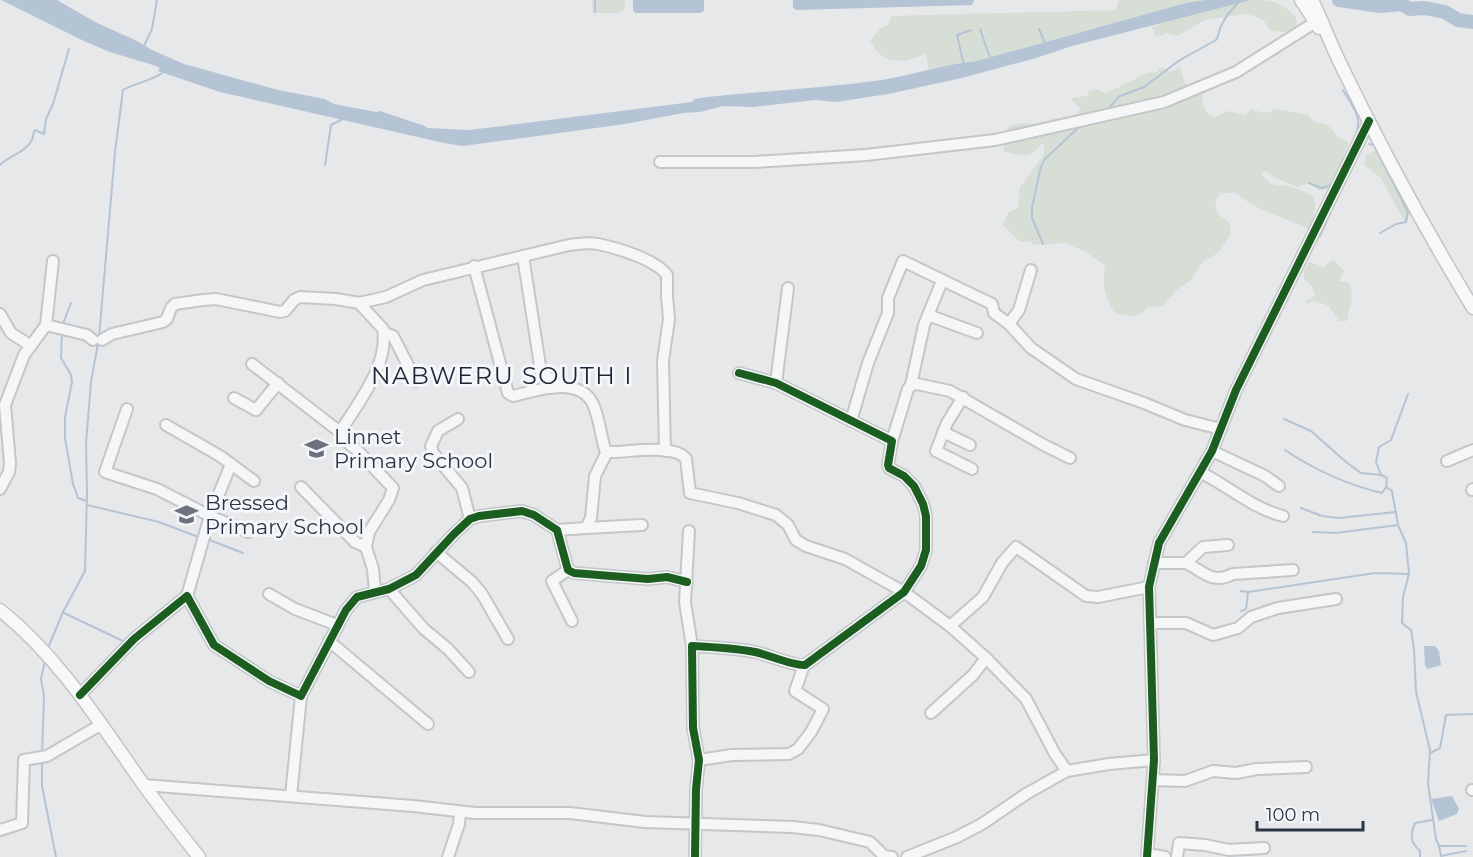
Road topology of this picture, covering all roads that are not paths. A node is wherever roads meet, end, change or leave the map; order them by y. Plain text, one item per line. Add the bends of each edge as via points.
1 (1301, 0) edge
2 (1312, 0) edge
3 (1314, 23) junction
4 (1332, 46) junction
5 (1369, 121) junction
6 (660, 162) dead end
7 (523, 256) junction
8 (53, 261) dead end
9 (474, 266) junction
10 (1031, 270) dead end
11 (942, 281) junction
12 (788, 288) dead end
13 (359, 303) junction
14 (1473, 308) edge
15 (0, 314) edge
16 (928, 315) junction
17 (1009, 324) junction
18 (46, 325) junction
19 (384, 333) junction
20 (977, 333) dead end
21 (31, 346) junction
22 (252, 364) dead end
23 (739, 373) dead end
24 (416, 381) dead end
25 (278, 383) junction
26 (776, 383) junction
27 (911, 385) junction
28 (559, 386) junction
29 (963, 397) junction
30 (234, 398) dead end
31 (127, 409) dead end
32 (458, 419) dead end
33 (851, 421) junction
34 (166, 425) dead end
35 (1221, 429) junction
36 (340, 432) junction
37 (943, 432) junction
38 (892, 441) junction
39 (970, 445) dead end
40 (1473, 450) edge
41 (665, 451) junction
42 (1212, 451) junction
43 (607, 452) junction
44 (1070, 458) dead end
45 (1448, 461) dead end
46 (231, 464) junction
47 (972, 469) dead end
48 (1200, 472) junction
49 (254, 481) dead end
50 (1279, 486) dead end
51 (301, 487) dead end
52 (0, 489) edge
53 (210, 516) junction
54 (1282, 516) dead end
55 (470, 519) junction
56 (642, 525) dead end
57 (586, 528) junction
58 (557, 530) junction
59 (689, 531) dead end
60 (248, 532) dead end
61 (1228, 545) dead end
62 (366, 547) junction
63 (436, 552) junction
64 (1155, 563) junction
65 (1186, 563) junction
66 (568, 570) junction
67 (1293, 570) dead end
68 (687, 582) junction
69 (1149, 587) junction
70 (389, 589) junction
71 (375, 592) junction
72 (904, 592) junction
73 (269, 594) dead end
74 (187, 596) junction
75 (1336, 598) dead end
76 (0, 610) edge
77 (572, 621) dead end
78 (1151, 622) junction
79 (337, 625) junction
80 (950, 626) junction
81 (508, 639) dead end
82 (328, 641) junction
83 (692, 645) junction
84 (986, 658) junction
85 (804, 665) junction
86 (469, 672) dead end
87 (80, 694) junction
88 (301, 696) junction
89 (931, 713) dead end
90 (102, 724) junction
91 (428, 724) dead end
92 (699, 760) junction
93 (1154, 760) junction
94 (1306, 767) dead end
95 (1066, 771) junction
96 (1153, 780) junction
97 (144, 785) junction
98 (291, 796) junction
99 (460, 812) junction
100 (695, 825) junction
101 (0, 830) edge
102 (1264, 848) dead end
103 (1147, 856) edge
104 (199, 857) edge
105 (448, 857) edge
106 (695, 857) edge
107 (891, 857) edge
108 (907, 857) edge
109 (1165, 857) edge
110 (1177, 857) edge

1 - 3 main road
2 - 4 main road
3 - 4 main road
3 - 6 street via 1236,72 1164,102 1007,138 866,155 754,162
4 - 5 main road
5 - 14 main road
5 - 35 street via 1236,390
7 - 9 street
7 - 28 street via 542,372
7 - 41 street via 569,245 598,244 635,255 666,273 669,319 663,361
8 - 18 street
9 - 13 street
9 - 28 street via 508,393 513,396
10 - 17 street via 1019,310
11 - 16 street
11 - 17 street via 992,304 994,313
11 - 33 street via 903,261
12 - 26 street
13 - 18 street via 300,297 280,312 216,299 183,302 171,308 164,322 98,340
13 - 19 street
15 - 21 street via 11,333
16 - 20 street
16 - 27 street
17 - 35 street via 1031,348 1083,383
18 - 21 street
19 - 24 street via 393,336
19 - 36 street via 378,366
21 - 52 street via 5,405 10,463
22 - 25 street
23 - 26 street
25 - 30 street via 255,411
25 - 36 street
26 - 33 street
27 - 29 street via 936,387
27 - 38 street
28 - 43 street via 584,394 592,401
29 - 37 street
29 - 44 street
31 - 53 street via 105,472 157,489
32 - 55 street via 438,431 431,446 462,488
33 - 38 street
34 - 46 street
35 - 42 street
36 - 62 street via 393,488 369,532
37 - 39 street
37 - 47 street via 936,451
38 - 72 street via 889,468 914,486 926,516 926,550
40 - 45 street
41 - 43 street
41 - 72 street via 683,454 686,459 690,493 776,515 788,525 796,540 845,559
42 - 48 street
42 - 50 street
43 - 57 street via 595,476 591,518
46 - 49 street
46 - 53 street
48 - 54 street via 1247,501
48 - 64 street via 1159,543
51 - 62 street via 356,542
53 - 60 street
53 - 74 street
55 - 58 street via 522,511 534,514
55 - 63 street
56 - 57 street
57 - 58 street
58 - 66 street
59 - 68 street
61 - 65 street via 1203,547
62 - 71 street
63 - 70 street via 416,575
63 - 81 street via 482,594
64 - 65 street
64 - 69 street
65 - 67 street via 1216,578
66 - 68 street
66 - 77 street via 552,581
68 - 83 street via 685,602
69 - 78 street
69 - 80 street via 1086,596 1016,547 983,597
70 - 71 street
70 - 86 street
71 - 79 street via 357,597
72 - 80 street
72 - 85 street
73 - 79 street
74 - 87 street via 134,639
74 - 88 street via 214,645 269,681
75 - 78 street via 1278,608 1251,617 1238,628 1213,635 1186,623
76 - 87 main road
78 - 93 street
79 - 82 street
80 - 84 street
82 - 88 street
82 - 91 street
83 - 85 street via 753,652
83 - 92 street via 693,728
84 - 89 street
84 - 95 street via 1026,699
85 - 92 street via 795,691 823,709 798,749 789,754 732,754
87 - 90 main road
88 - 98 street
90 - 97 main road
90 - 101 street via 42,757 24,760 22,824
92 - 100 street
93 - 95 street
93 - 96 street
94 - 96 street via 1213,771 1185,781
95 - 108 street via 982,824
96 - 103 street
97 - 98 street
97 - 104 main road
98 - 99 street
99 - 100 street via 570,813
99 - 105 street
100 - 106 street
100 - 107 street via 819,830 870,842 884,856
102 - 110 street via 1229,850 1179,843
103 - 109 street

